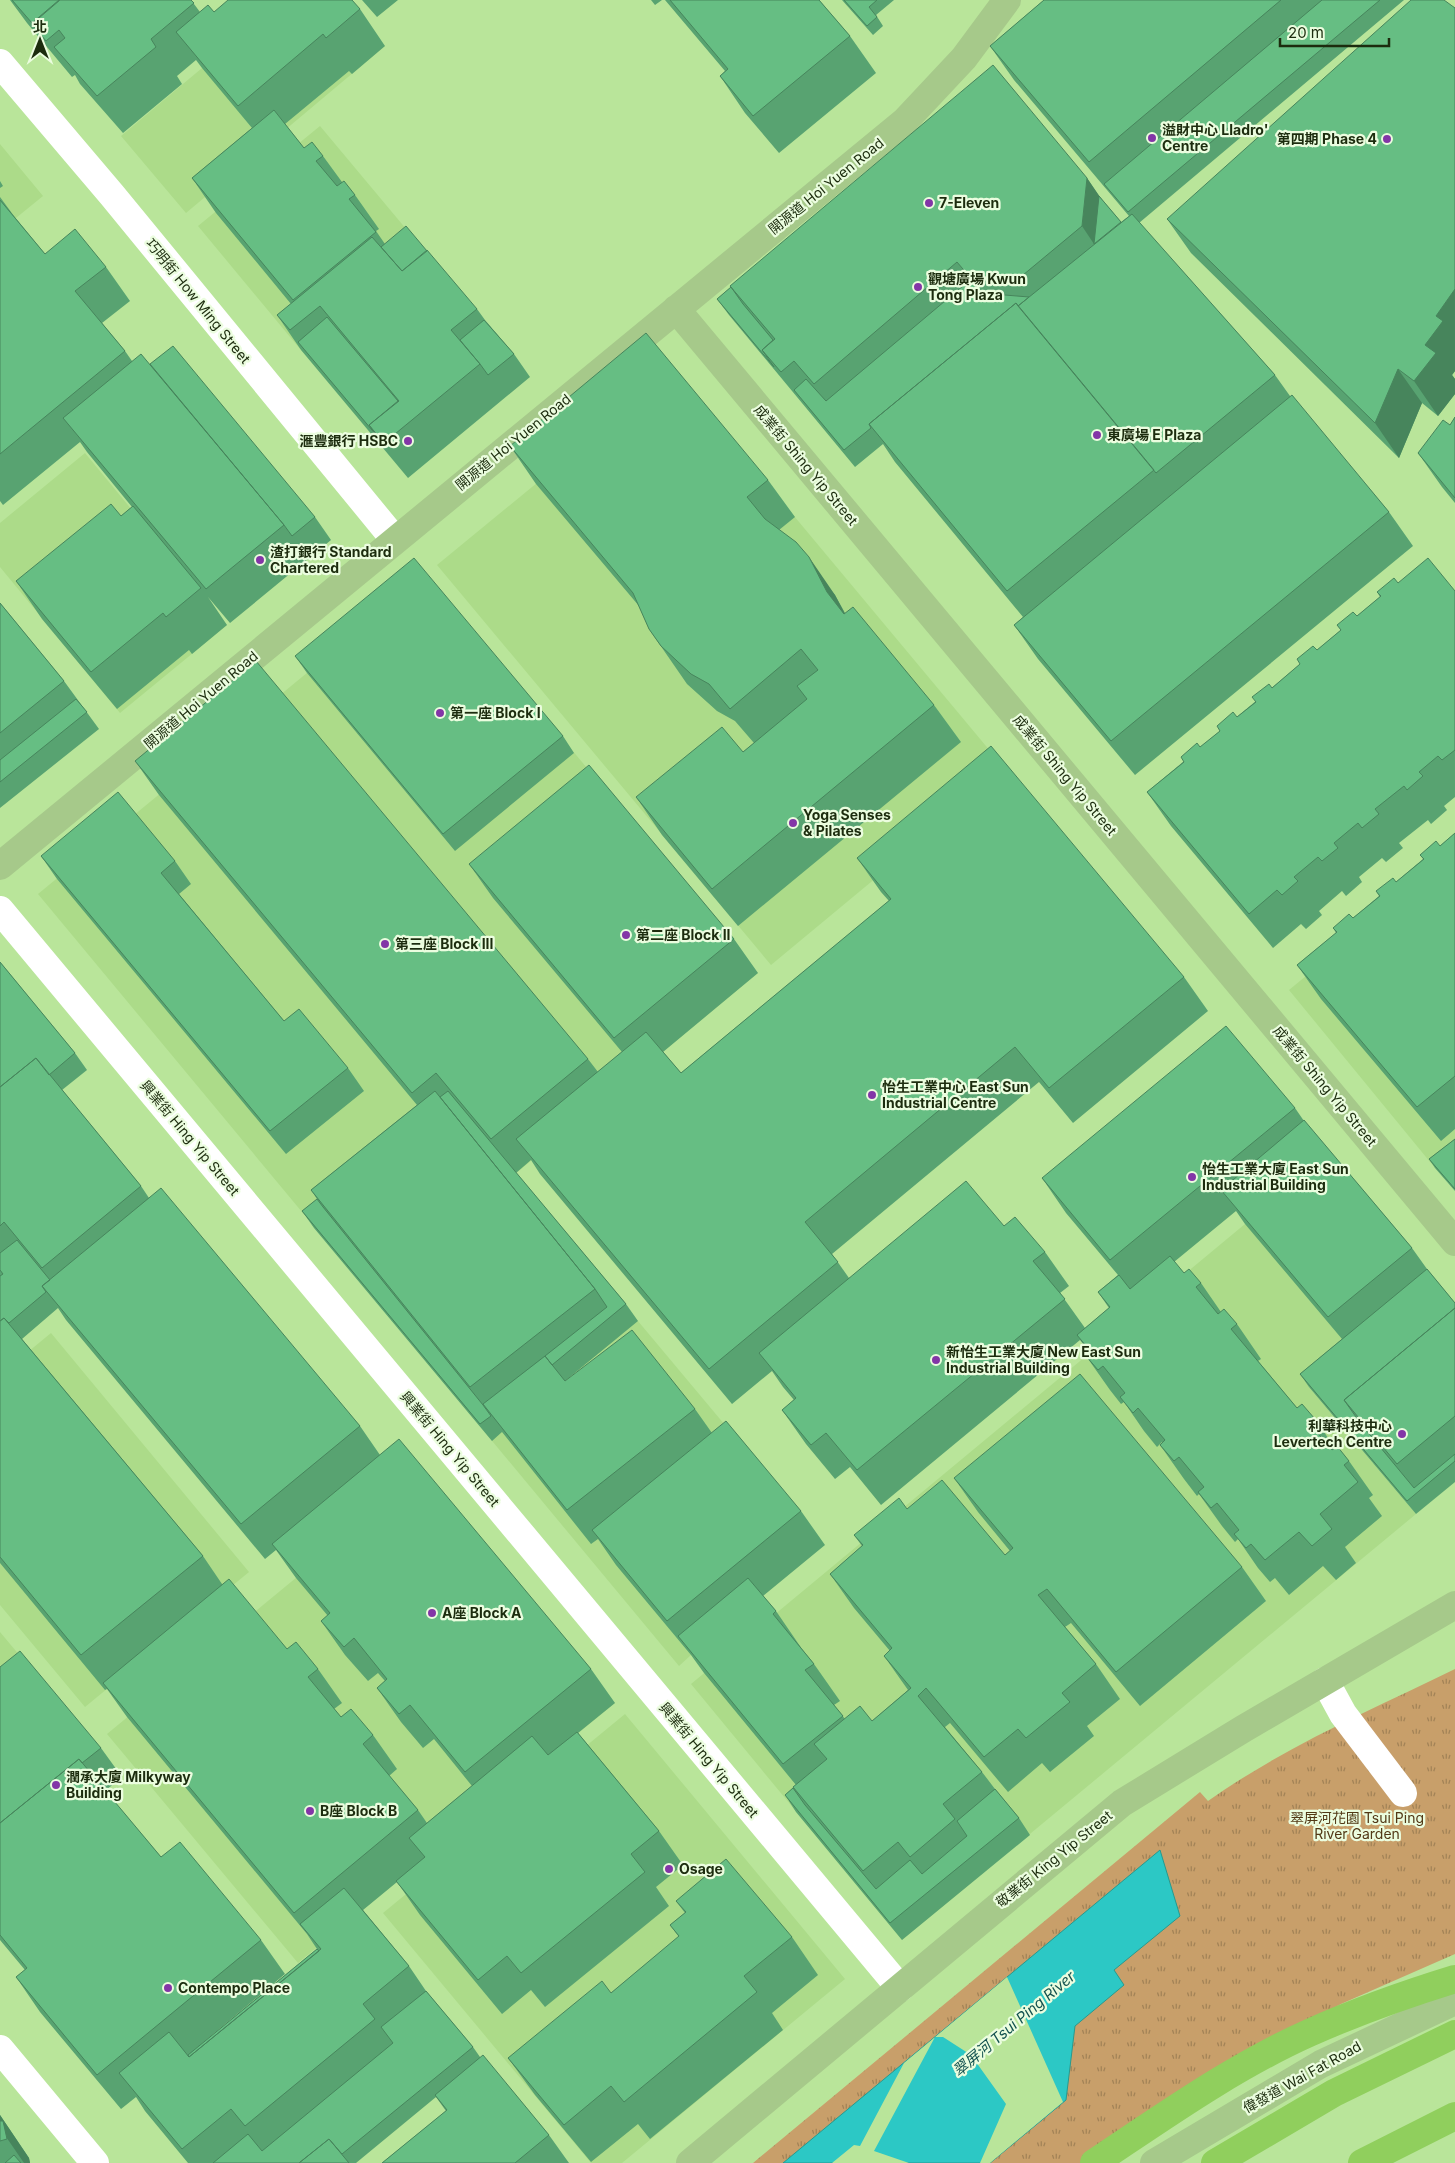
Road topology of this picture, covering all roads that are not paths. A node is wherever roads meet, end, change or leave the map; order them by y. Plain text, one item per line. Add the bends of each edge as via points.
1 (1007, 0) edge
2 (0, 63) edge
3 (676, 309) junction
4 (395, 540) junction
5 (0, 866) edge
6 (0, 910) edge
7 (1455, 1242) edge
8 (1455, 1605) edge
9 (1326, 1681) junction
10 (1403, 1793) dead end
11 (1455, 1979) edge
12 (900, 1988) junction
13 (1455, 2001) edge
14 (1455, 2034) edge
15 (0, 2048) edge
16 (1455, 2116) edge
17 (1455, 2127) edge
18 (95, 2163) edge
19 (690, 2163) edge
20 (1094, 2163) edge
21 (1154, 2163) edge
22 (1215, 2163) edge
23 (1362, 2163) edge
24 (1381, 2163) edge

1 - 3 main road, 開源道 Hoi Yuen Road via 964,58 905,121
2 - 4 street, 巧明街 How Ming Street
3 - 4 main road, 開源道 Hoi Yuen Road
3 - 7 main road, 成業街 Shing Yip Street
4 - 5 main road, 開源道 Hoi Yuen Road
6 - 12 street, 興業街 Hing Yip Street
8 - 9 main road, 敬業街 King Yip Street
9 - 10 street via 1343,1714
9 - 12 main road, 敬業街 King Yip Street via 1122,1803
11 - 20 highway via 1308,2034 1232,2075
12 - 19 main road, 敬業街 King Yip Street
13 - 21 main road, 偉發道 Wai Fat Road via 1321,2064
14 - 22 highway via 1334,2093
15 - 18 street
16 - 23 highway
17 - 24 main road

